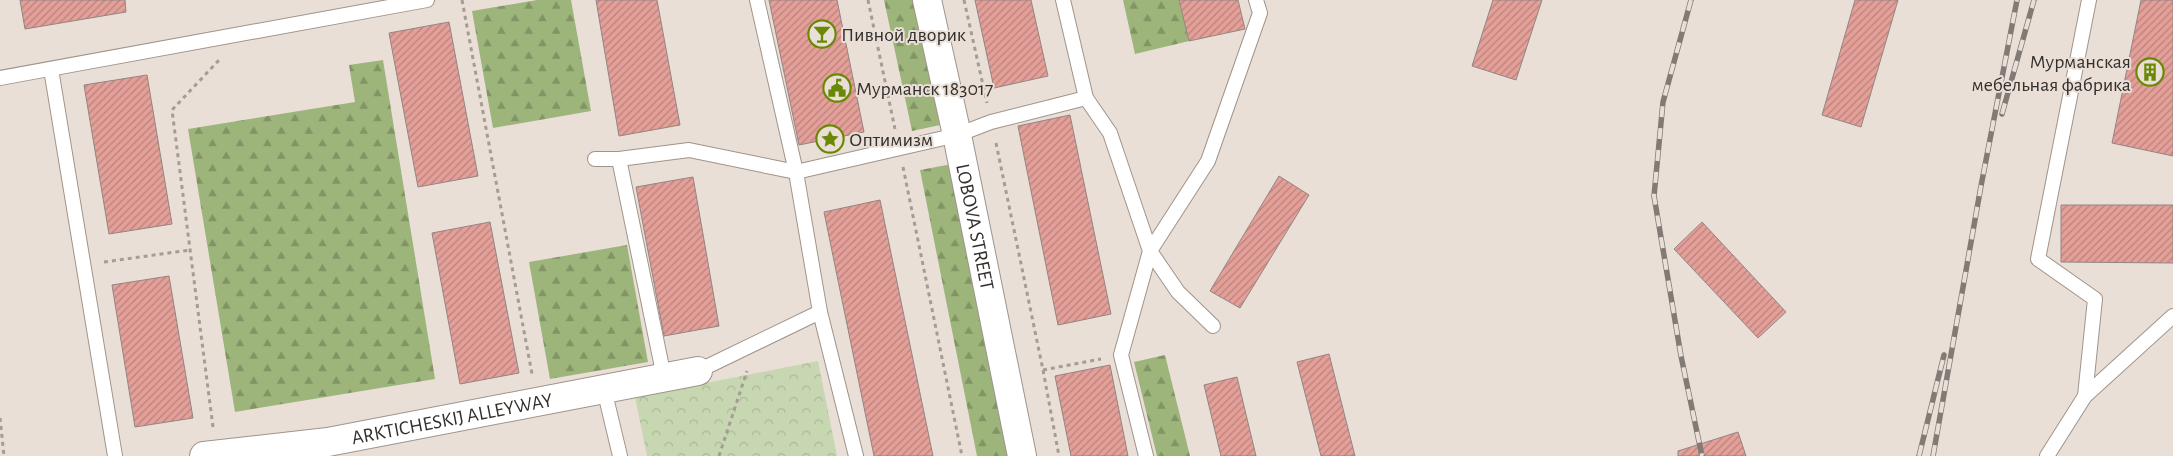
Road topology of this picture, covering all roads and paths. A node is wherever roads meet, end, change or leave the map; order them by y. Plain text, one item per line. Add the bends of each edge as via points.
1 (427, 0) edge
2 (462, 0) edge
3 (757, 0) edge
4 (868, 0) edge
5 (927, 0) edge
6 (964, 0) edge
7 (1063, 0) edge
8 (1256, 0) edge
9 (2089, 0) edge
10 (244, 34) junction
11 (51, 69) junction
12 (0, 78) edge
13 (1086, 98) junction
14 (991, 122) junction
15 (957, 135) junction
16 (899, 148) junction
17 (595, 158) dead end
18 (619, 158) junction
19 (796, 172) junction
20 (190, 250) junction
21 (1150, 251) junction
22 (83, 265) junction
23 (820, 312) junction
24 (2173, 316) edge
25 (1213, 326) dead end
26 (762, 340) junction
27 (1121, 355) junction
28 (1043, 370) junction
29 (698, 371) joint
30 (664, 377) junction
31 (604, 389) junction
32 (2084, 396) junction
33 (538, 402) junction
34 (0, 418) edge
35 (210, 455) edge
36 (4, 456) edge
37 (115, 456) edge
38 (620, 456) edge
39 (719, 456) edge
40 (856, 456) edge
41 (962, 456) edge
42 (1022, 456) edge
43 (1059, 456) edge
44 (1146, 456) edge
45 (2047, 456) edge

1 - 10 lane
2 - 33 path
3 - 19 lane
4 - 16 path
5 - 15 street, LOBOVA STREET
6 - 14 path
7 - 13 lane
8 - 21 lane via 1260,13 1208,161
9 - 32 lane via 2038,259 2095,299
10 - 11 lane
10 - 20 path via 172,110
11 - 12 lane
11 - 22 lane
13 - 14 lane
13 - 21 lane via 1110,133
14 - 15 lane
14 - 28 path
15 - 16 lane
15 - 42 street, LOBOVA STREET
16 - 19 lane
16 - 41 path
17 - 18 lane
18 - 19 lane via 689,150
18 - 30 lane
19 - 23 lane
20 - 22 path
20 - 35 path
21 - 25 lane via 1178,292
21 - 27 lane
22 - 37 lane
23 - 26 lane
23 - 40 lane
24 - 32 lane
26 - 29 lane
26 - 39 path via 745,375
27 - 28 path
27 - 44 lane
28 - 43 path
29 - 30 street, ARKTICHESKIJ ALLEYWAY
30 - 31 street, ARKTICHESKIJ ALLEYWAY
31 - 33 street, ARKTICHESKIJ ALLEYWAY
31 - 38 lane
32 - 45 lane
33 - 35 street, ARKTICHESKIJ ALLEYWAY via 328,442
34 - 36 path

